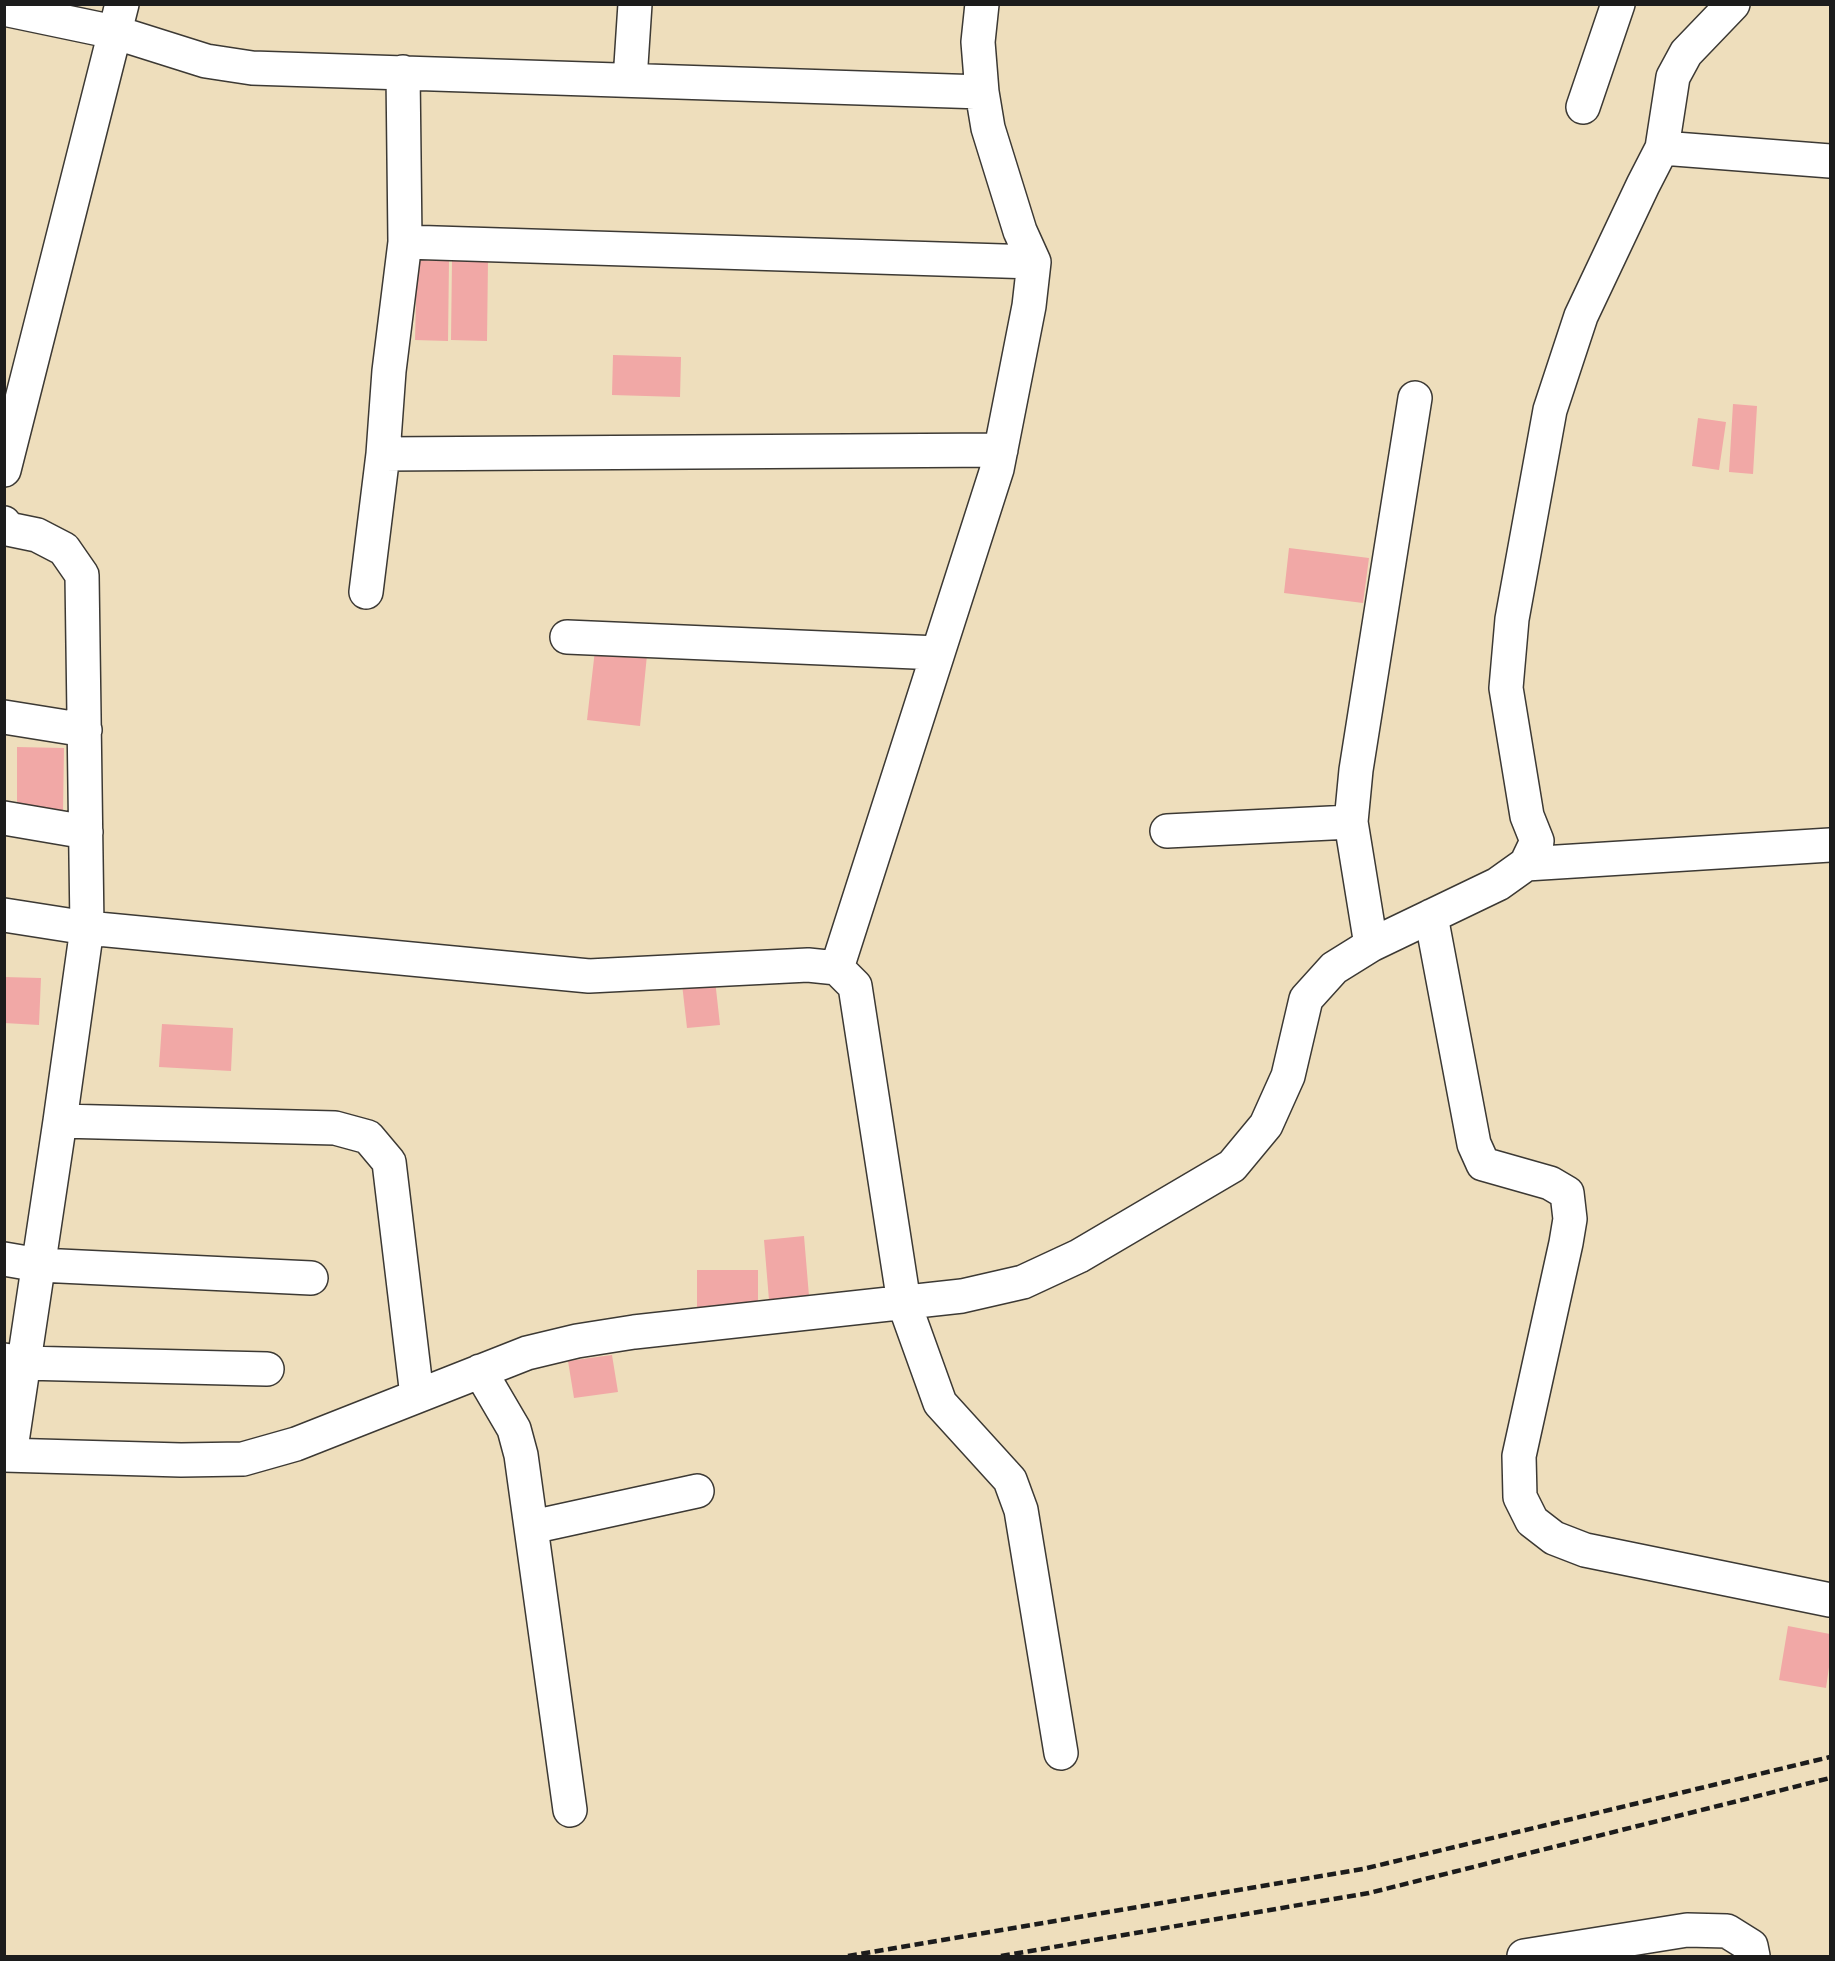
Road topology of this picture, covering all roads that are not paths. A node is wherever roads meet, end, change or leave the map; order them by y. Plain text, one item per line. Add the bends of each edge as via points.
1 (635, 4) edge
2 (982, 4) edge
3 (1618, 4) edge
4 (1733, 4) edge
5 (4, 9) edge
6 (118, 18) edge
7 (403, 72) junction
8 (630, 80) junction
9 (982, 92) junction
10 (1583, 107) dead end
11 (1662, 148) junction
12 (1830, 161) edge
13 (405, 242) junction
14 (1034, 262) junction
15 (1415, 399) dead end
16 (1001, 450) junction
17 (383, 454) junction
18 (4, 470) edge
19 (6, 527) edge
20 (366, 591) dead end
21 (567, 637) dead end
22 (938, 653) junction
23 (4, 717) edge
24 (85, 730) junction
25 (4, 818) edge
26 (1351, 822) junction
27 (1167, 831) dead end
28 (86, 832) junction
29 (1830, 845) edge
30 (1526, 864) junction
31 (4, 915) edge
32 (1431, 916) junction
33 (87, 928) junction
34 (1371, 945) junction
35 (837, 968) junction
36 (60, 1121) junction
37 (4, 1259) edge
38 (39, 1264) junction
39 (310, 1278) dead end
40 (904, 1303) junction
41 (14, 1362) edge
42 (267, 1369) dead end
43 (480, 1371) junction
44 (417, 1396) junction
45 (7, 1455) edge
46 (697, 1491) dead end
47 (532, 1527) junction
48 (1830, 1600) edge
49 (1061, 1753) dead end
50 (570, 1810) dead end
51 (1524, 1956) edge
52 (1753, 1956) edge

1 - 8 street
2 - 9 street via 978,42
3 - 10 street
4 - 11 street via 1686,53 1673,77
5 - 6 street
6 - 7 street via 206,61 240,66
6 - 18 street
7 - 8 street
7 - 13 street
8 - 9 street
9 - 14 street via 991,138 1020,231
11 - 12 street
11 - 30 street via 1581,316 1550,410 1512,619 1506,688 1527,816 1537,841
13 - 14 street
13 - 17 street
14 - 16 street
15 - 26 street
16 - 17 street
16 - 22 street
17 - 20 street
19 - 24 street via 37,535 64,549 82,574
21 - 22 street
22 - 35 street
23 - 24 street
24 - 28 street
25 - 28 street
26 - 27 street
26 - 34 street
28 - 33 street
29 - 30 street
30 - 32 street via 1498,884
31 - 33 street
32 - 34 street
32 - 48 street via 1473,1144 1483,1164 1567,1193 1570,1219 1519,1456 1520,1497 1532,1521 1554,1538 1585,1550
33 - 35 street via 588,976 808,965
33 - 36 street
34 - 40 street via 1334,968 1306,999 1288,1076 1266,1125 1232,1166 1079,1257 1023,1282 962,1296
35 - 40 street via 855,986
36 - 38 street
36 - 44 street via 335,1128 368,1137 389,1162
37 - 38 street
38 - 39 street
38 - 41 street
40 - 43 street via 577,1341 527,1353
40 - 49 street via 940,1403 1010,1480 1021,1510
41 - 42 street
41 - 45 street
43 - 44 street
43 - 47 street via 514,1429
44 - 45 street via 296,1444 243,1459
46 - 47 street
47 - 50 street
51 - 52 street via 1687,1930 1728,1930 1751,1946

